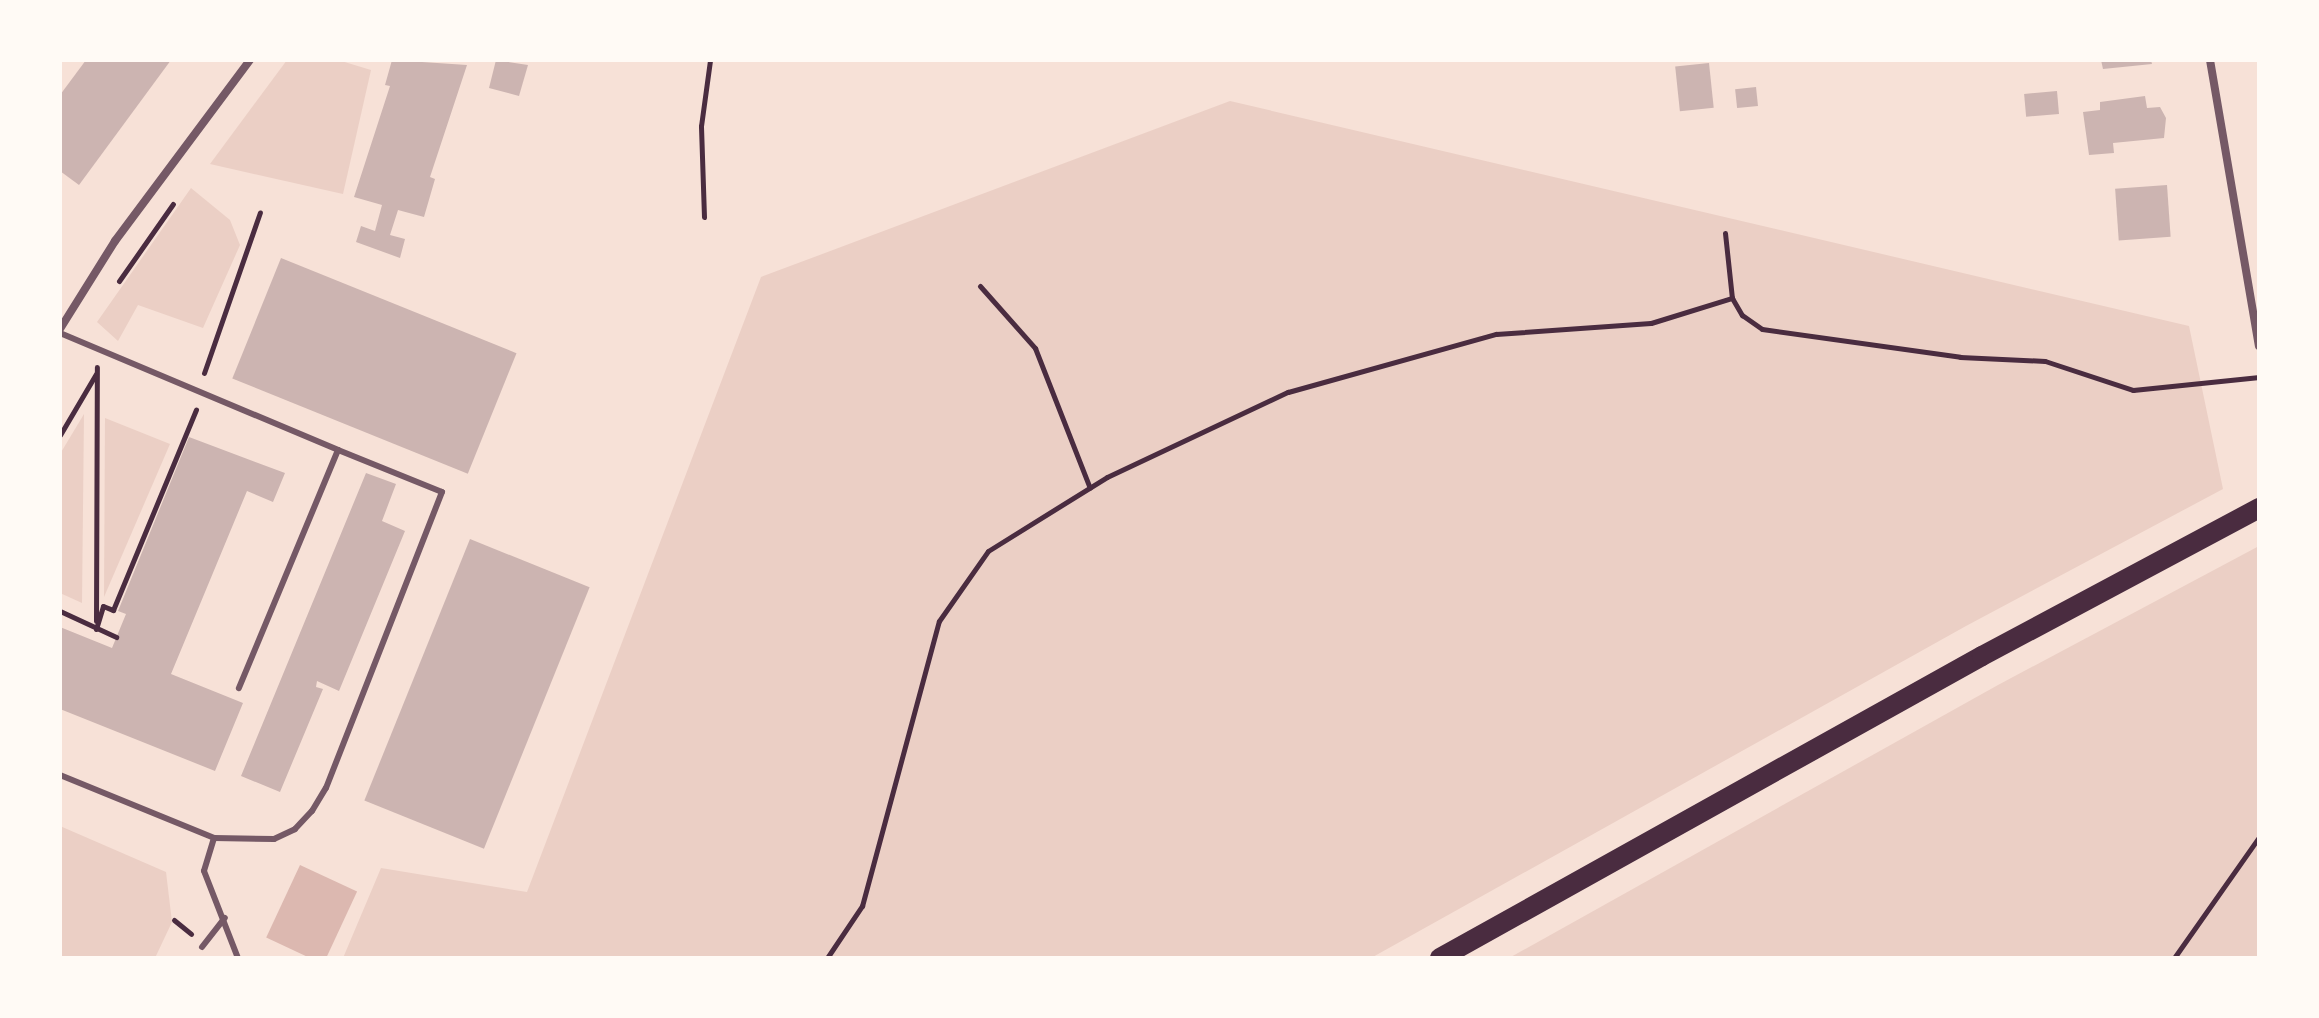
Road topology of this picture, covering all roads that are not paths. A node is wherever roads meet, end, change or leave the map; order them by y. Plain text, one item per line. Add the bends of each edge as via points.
1 (250, 60) edge
2 (2210, 60) edge
3 (60, 331) edge
4 (2259, 346) edge
5 (338, 450) junction
6 (2259, 508) edge
7 (239, 688) dead end
8 (60, 775) edge
9 (214, 838) junction
10 (225, 918) junction
11 (202, 947) dead end
12 (238, 958) edge
13 (1440, 958) edge

1 - 3 street via 115,241
2 - 4 street
3 - 5 lane
5 - 7 lane
5 - 9 lane via 442,492 326,788 312,811 295,829 274,839
6 - 13 main road
8 - 9 lane
9 - 10 lane via 204,871
10 - 11 lane
10 - 12 lane

